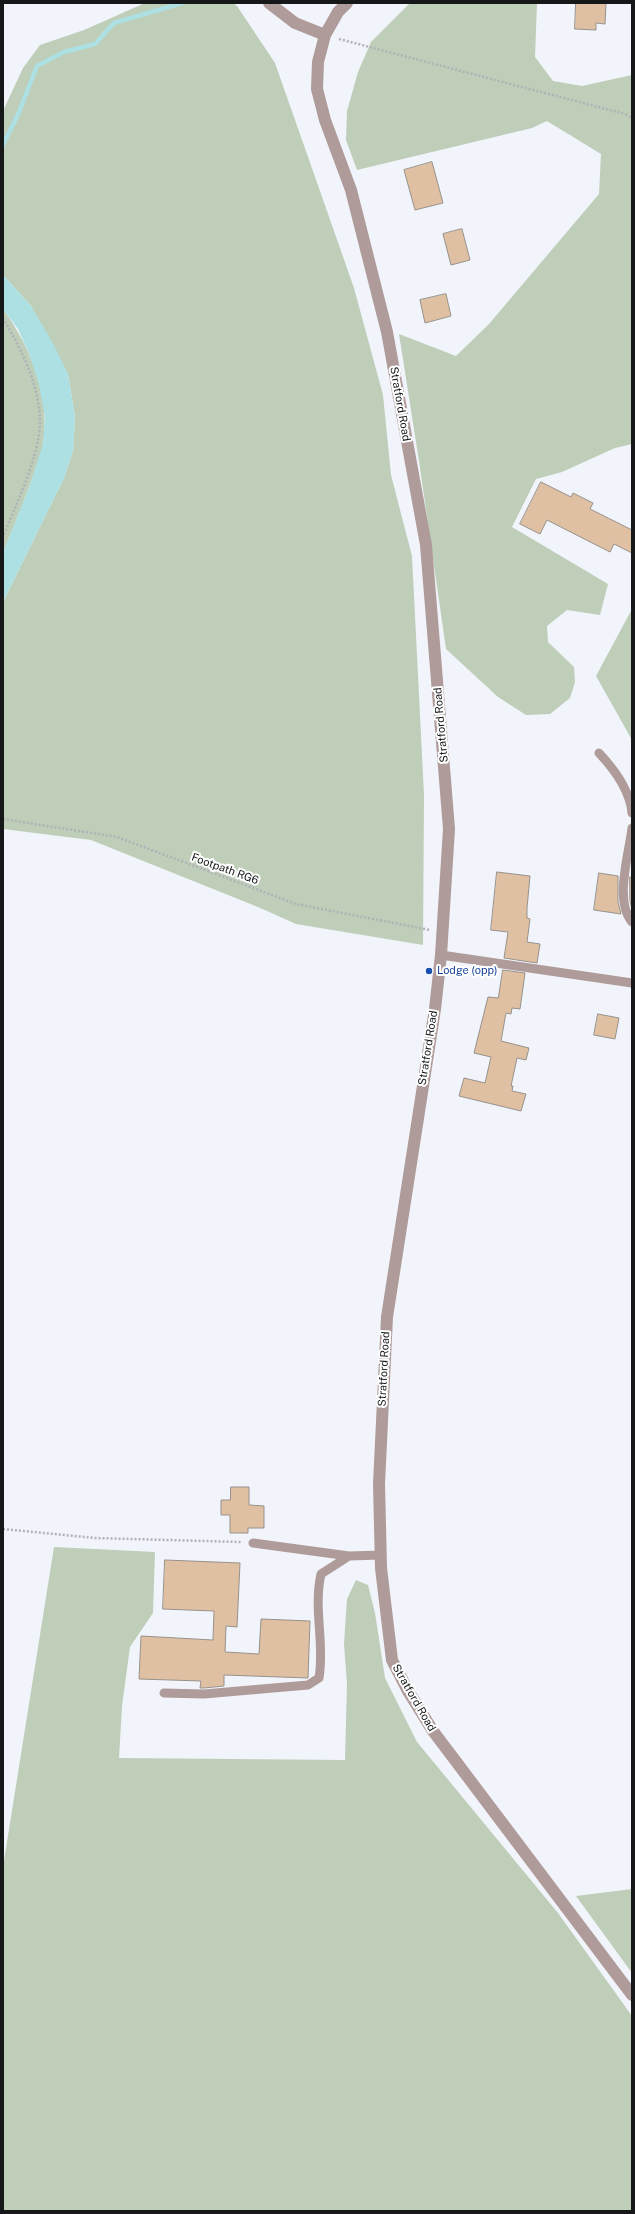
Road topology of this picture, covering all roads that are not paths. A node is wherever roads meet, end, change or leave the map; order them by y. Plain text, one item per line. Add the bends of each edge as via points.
1 (269, 3) edge
2 (347, 3) edge
3 (325, 35) junction
4 (599, 753) dead end
5 (632, 813) edge
6 (632, 828) edge
7 (632, 922) edge
8 (441, 955) junction
9 (632, 983) edge
10 (254, 1542) road end
11 (381, 1555) junction
12 (349, 1556) junction
13 (164, 1693) dead end
14 (632, 1996) edge

1 - 3 street via 295,23
2 - 3 street, Stratford Road via 338,12
3 - 8 street, Stratford Road via 318,62 317,89 351,190 387,332 426,545 449,829
4 - 5 lane via 612,767 624,787
6 - 7 lane via 625,876 624,910
8 - 9 lane
8 - 11 street, Stratford Road via 387,1317 379,1484
10 - 12 lane
11 - 12 lane
11 - 14 street, Stratford Road via 392,1660 408,1691 433,1731
12 - 13 lane via 321,1574 317,1594 321,1662 319,1678 308,1685 204,1694

